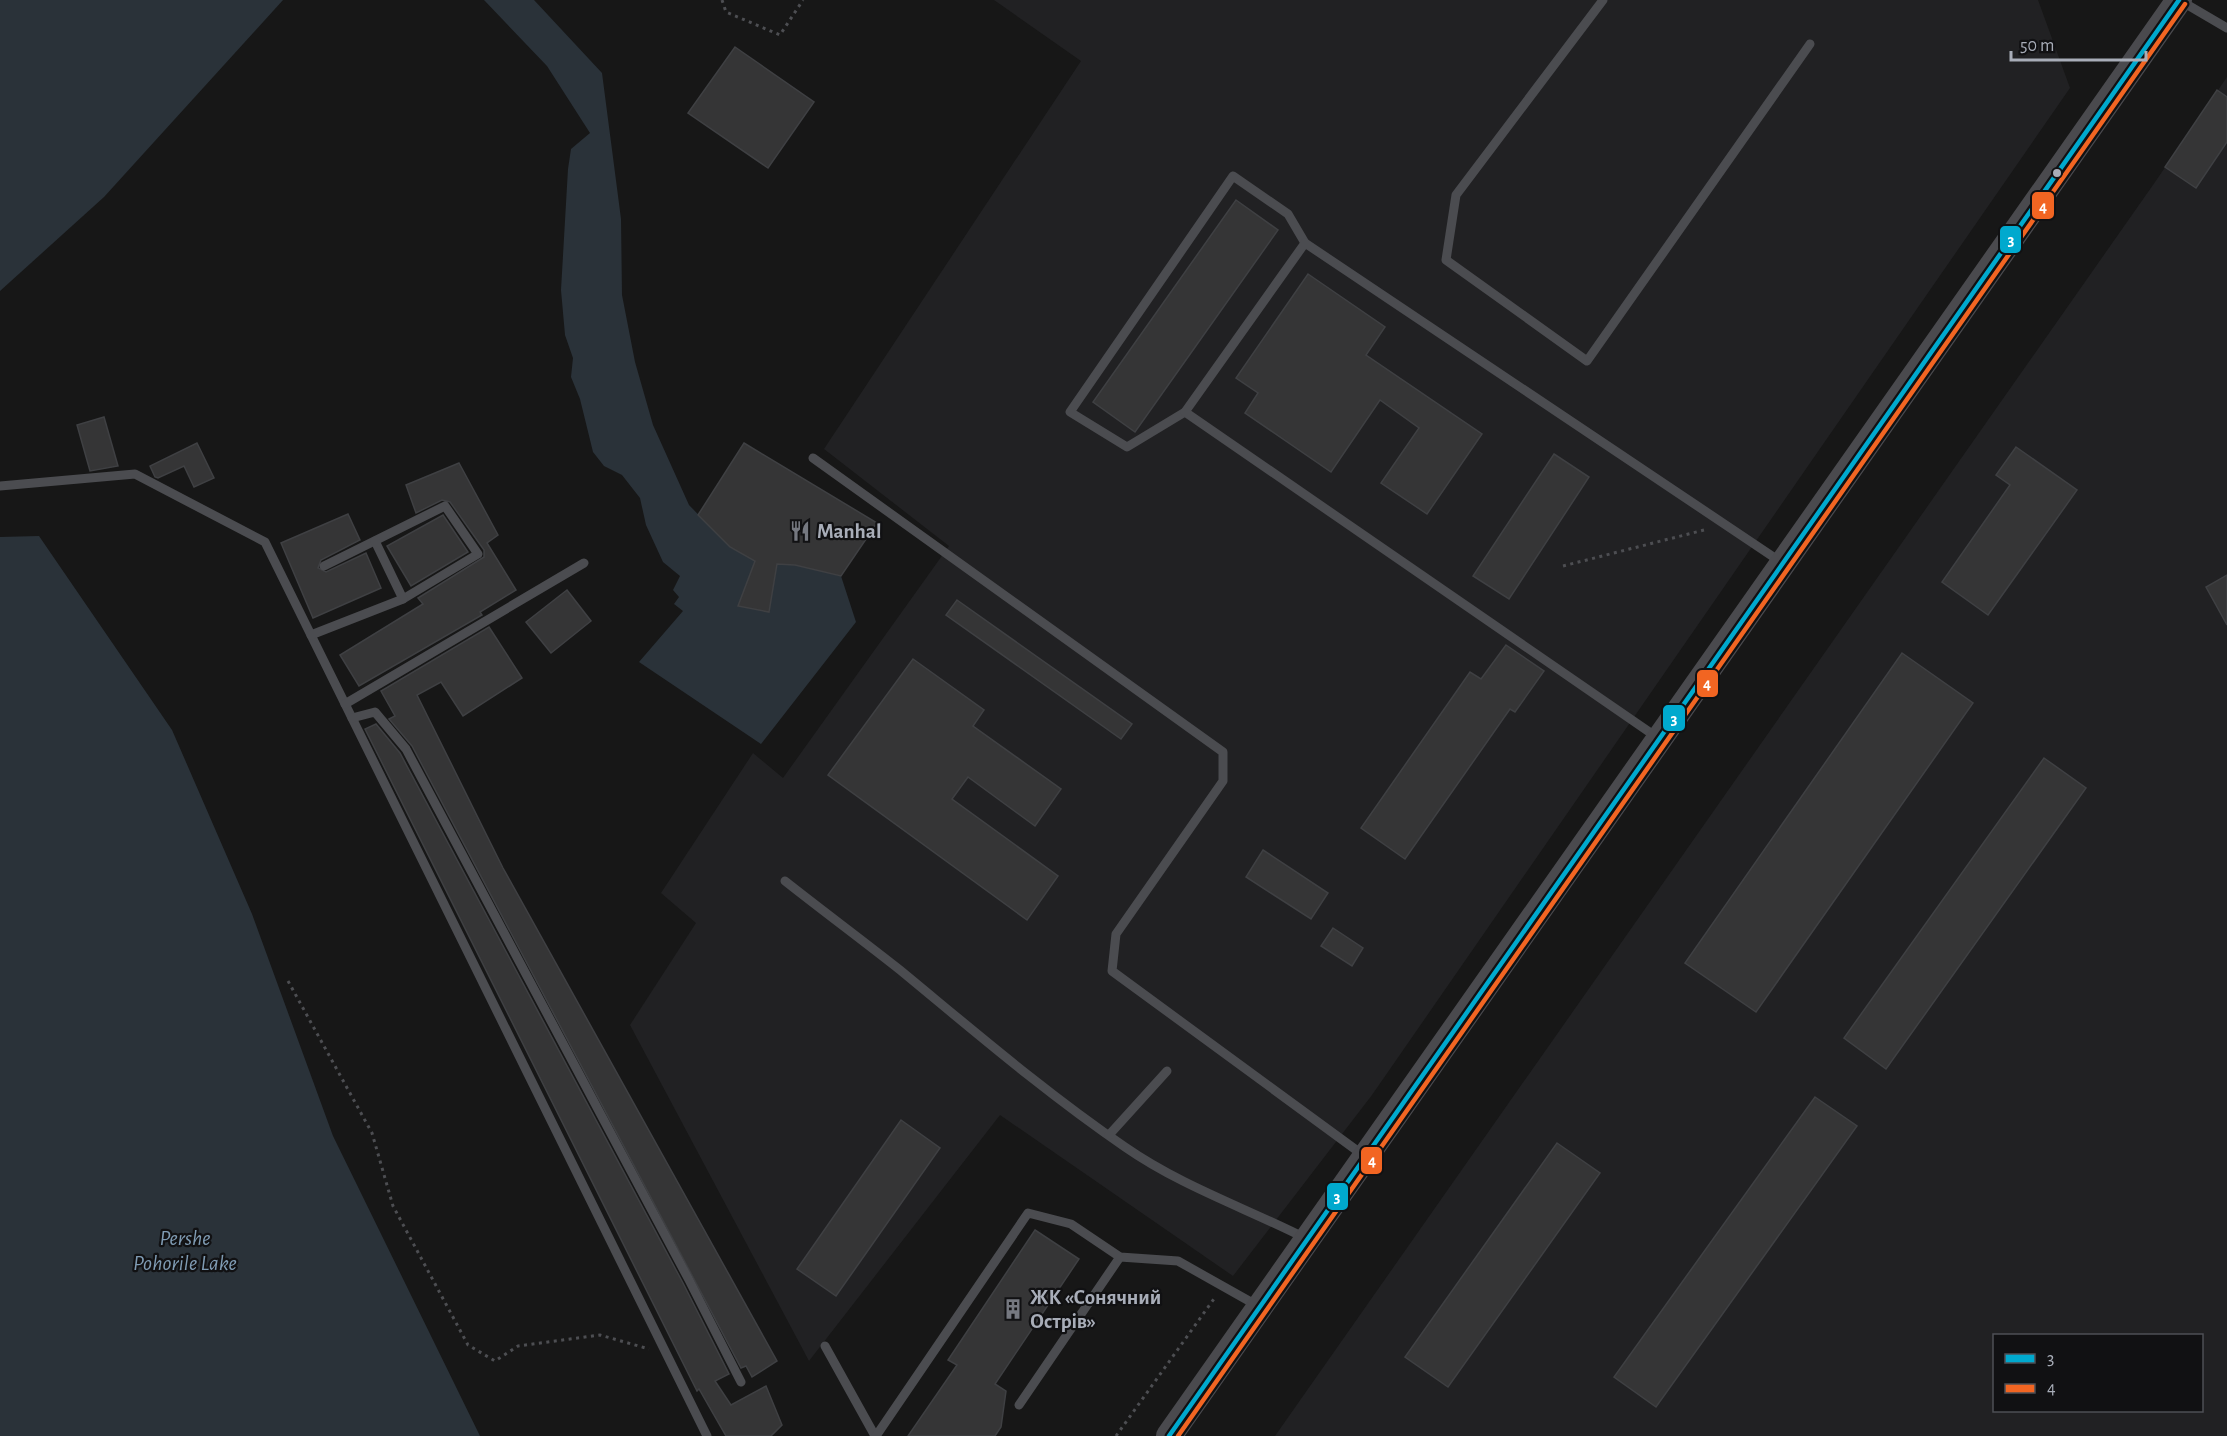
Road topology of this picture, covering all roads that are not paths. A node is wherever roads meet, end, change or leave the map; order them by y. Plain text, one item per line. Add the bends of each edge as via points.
1 (1603, 0) edge
2 (2179, 0) edge
3 (2227, 28) edge
4 (1810, 44) dead end
5 (1305, 243) junction
6 (1185, 412) junction
7 (813, 458) dead end
8 (0, 486) edge
9 (375, 541) junction
10 (585, 563) dead end
11 (1783, 564) junction
12 (324, 566) dead end
13 (404, 600) junction
14 (311, 635) junction
15 (345, 704) junction
16 (352, 718) junction
17 (1660, 739) junction
18 (785, 881) dead end
19 (1167, 1071) dead end
20 (1109, 1135) junction
21 (1366, 1157) junction
22 (1308, 1239) junction
23 (1120, 1257) junction
24 (1260, 1307) junction
25 (825, 1346) dead end
26 (741, 1382) dead end
27 (1019, 1405) dead end
28 (707, 1436) edge
29 (875, 1436) edge
30 (1169, 1436) edge

1 - 4 lane via 1456,195 1446,260 1587,361
2 - 3 lane
2 - 11 street
5 - 6 lane
5 - 6 lane via 1288,214 1233,176 1070,412 1127,447
5 - 11 lane
6 - 17 lane
7 - 21 lane via 1223,752 1223,781 1116,934 1112,971
8 - 14 lane via 135,474 266,542
9 - 12 lane
9 - 13 lane
9 - 13 lane via 445,506 478,554
10 - 15 lane
11 - 17 street
13 - 14 lane
14 - 15 lane
15 - 16 lane
16 - 26 lane via 375,712 406,749
16 - 28 lane
17 - 21 street
18 - 20 lane via 1008,1062
19 - 20 lane
20 - 22 lane via 1186,1185
21 - 22 street
22 - 24 street
23 - 24 lane via 1178,1261
23 - 27 lane
23 - 29 lane via 1071,1224 1028,1213
24 - 30 street
25 - 29 lane

